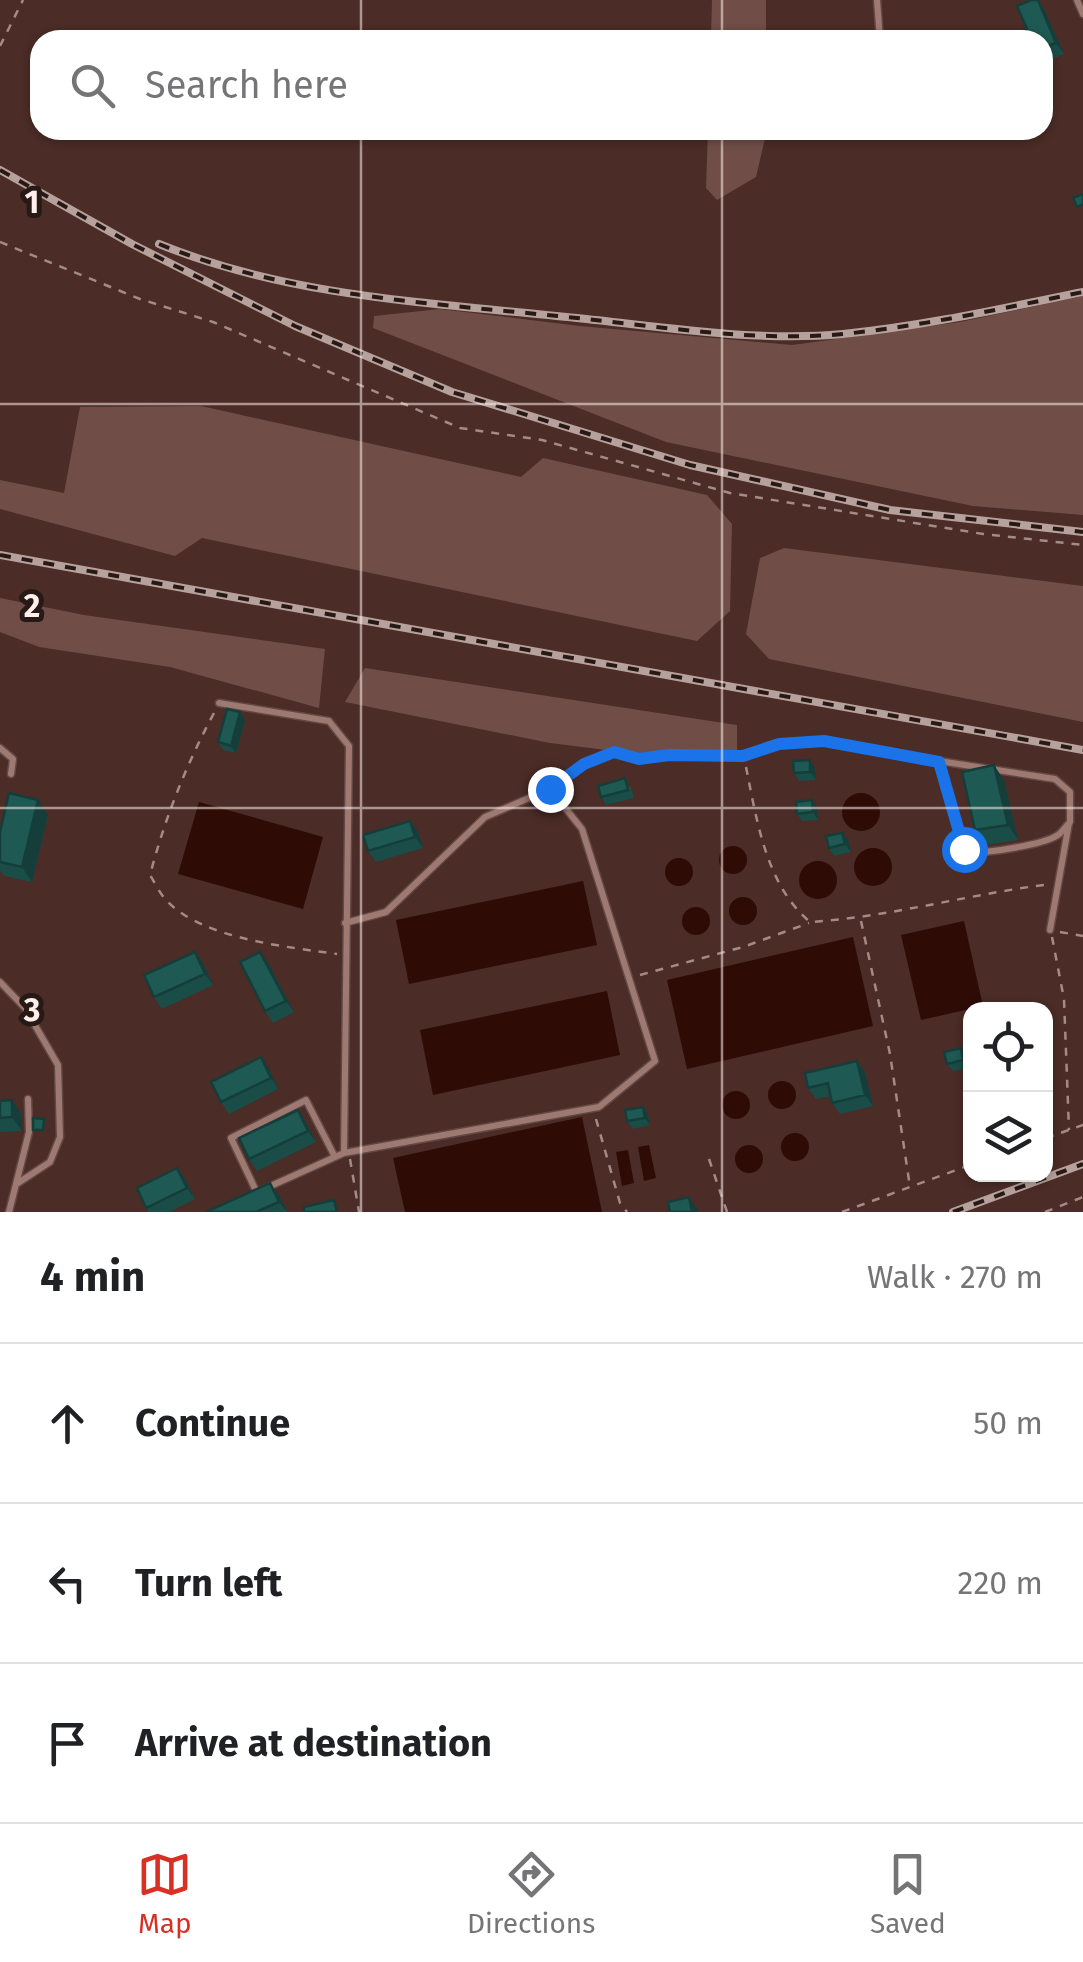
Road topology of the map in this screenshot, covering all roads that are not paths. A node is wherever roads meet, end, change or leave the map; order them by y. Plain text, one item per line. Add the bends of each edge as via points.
1 (876, 0) edge
2 (1077, 0) edge
3 (1083, 14) edge
4 (879, 30) edge
5 (219, 703) road end
6 (0, 748) edge
7 (939, 762) junction
8 (10, 774) dead end
9 (550, 789) junction
10 (1070, 822) junction
11 (345, 923) junction
12 (1050, 930) road end
13 (0, 982) edge
14 (28, 1099) dead end
15 (346, 1153) junction
16 (335, 1157) junction
17 (18, 1184) junction
18 (257, 1192) junction
19 (243, 1199) edge
20 (10, 1212) edge

1 - 4 lane
2 - 3 lane
5 - 11 lane via 329,721 349,746
6 - 8 lane via 13,759
7 - 9 lane via 824,741 779,744 743,756 639,759 614,752
7 - 10 lane via 1054,780 1070,792
7 - 10 lane via 966,852 1046,840
9 - 11 lane via 485,818 386,912
9 - 15 lane via 582,829 654,1061 599,1107
10 - 12 lane
11 - 15 lane
13 - 17 lane via 25,1008 58,1065 60,1137 50,1162
14 - 17 lane
15 - 16 lane
16 - 18 lane
16 - 18 lane via 306,1100 231,1138
17 - 20 lane
18 - 19 lane

